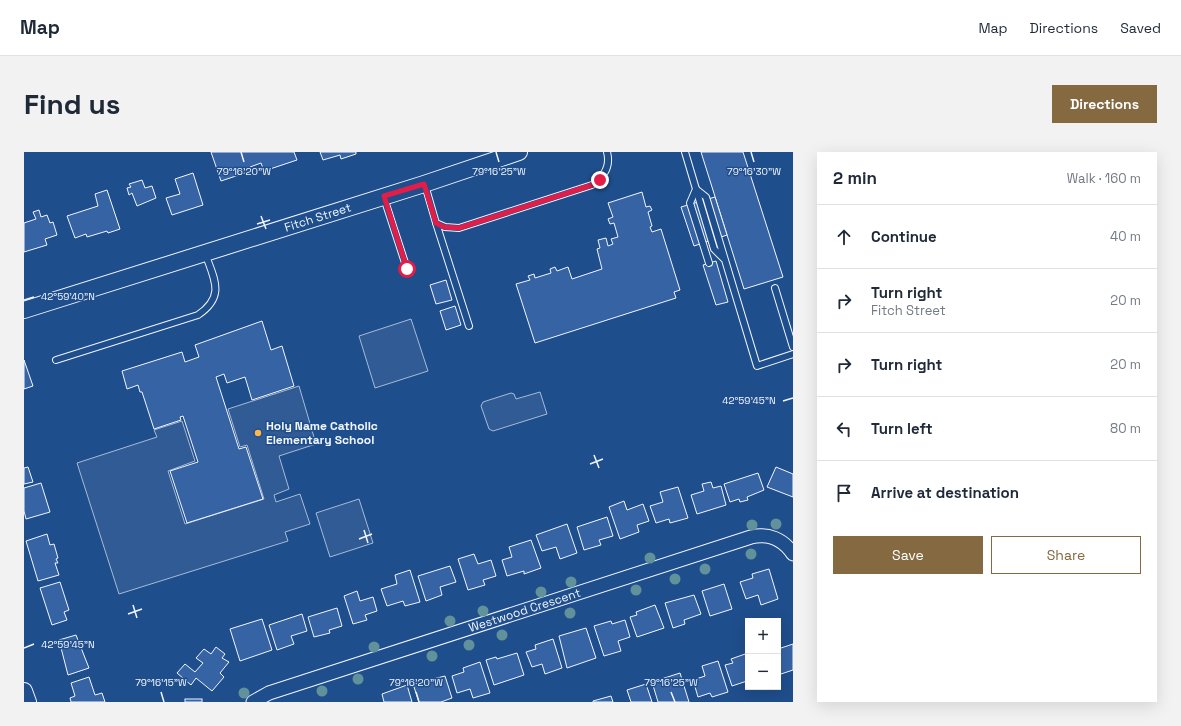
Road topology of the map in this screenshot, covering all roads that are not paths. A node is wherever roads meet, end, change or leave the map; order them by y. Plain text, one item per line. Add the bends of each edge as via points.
1 (519, 152) edge
2 (607, 152) edge
3 (685, 152) edge
4 (424, 184) junction
5 (696, 189) junction
6 (384, 196) junction
7 (436, 223) junction
8 (205, 252) junction
9 (709, 264) dead end
10 (407, 269) dead end
11 (775, 288) dead end
12 (24, 310) edge
13 (469, 326) dead end
14 (793, 347) edge
15 (793, 354) edge
16 (56, 360) dead end
17 (793, 554) edge
18 (24, 691) edge
19 (28, 702) edge
20 (253, 702) edge

1 - 4 street, Fitch Street
2 - 7 lane via 609,164 606,172 592,185 459,228 444,227
3 - 5 lane
4 - 6 street, Fitch Street
4 - 7 lane
5 - 9 lane via 690,203
5 - 15 lane via 714,250 724,259 757,366
6 - 8 street, Fitch Street
6 - 10 lane
7 - 13 lane
8 - 12 street, Fitch Street
8 - 16 lane via 216,287 210,306 198,315
11 - 14 lane
17 - 20 street, Westwood Crescent via 785,544 774,538 763,535 751,537 269,693
18 - 19 street

